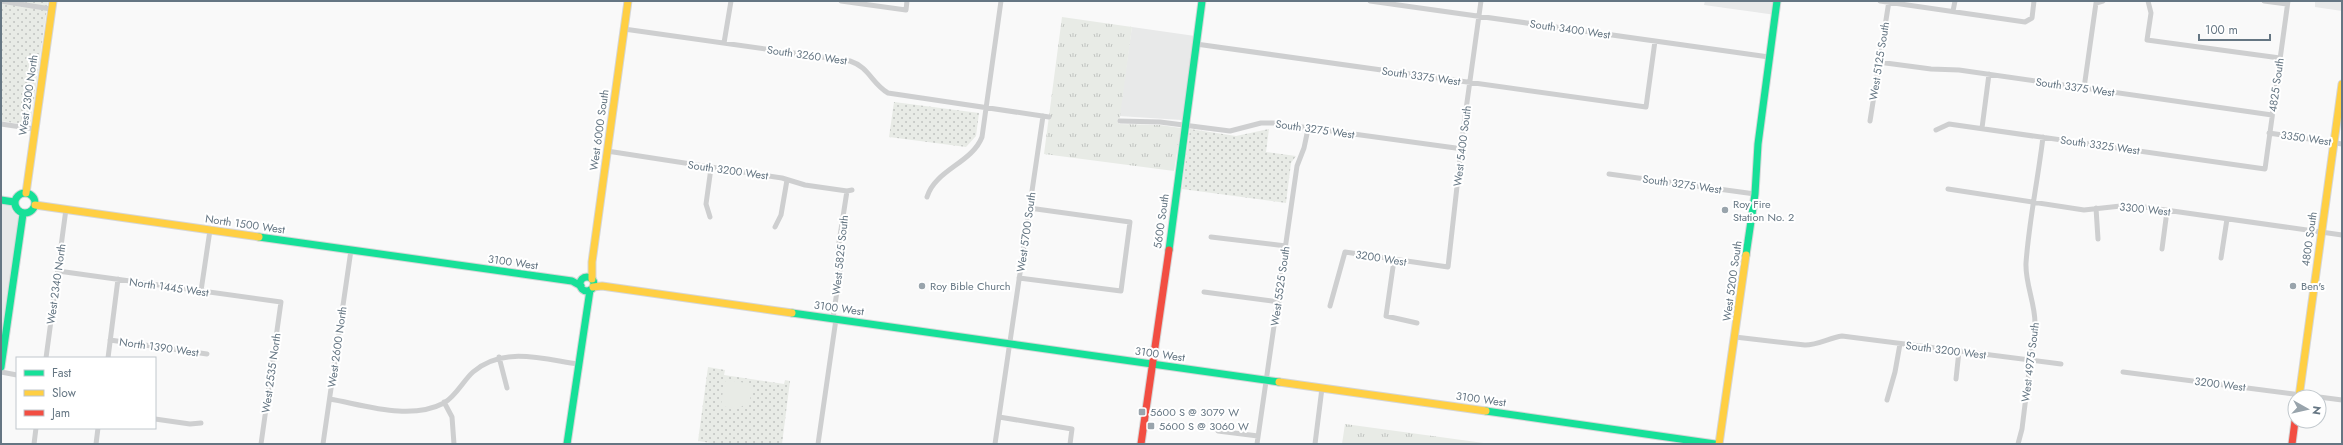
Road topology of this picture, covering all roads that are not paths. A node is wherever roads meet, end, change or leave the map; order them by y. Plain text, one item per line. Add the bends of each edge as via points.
1 (1, 1) edge
2 (52, 1) edge
3 (628, 1) edge
4 (731, 1) edge
5 (841, 1) edge
6 (907, 1) edge
7 (1001, 1) edge
8 (1202, 1) edge
9 (1370, 1) edge
10 (1482, 1) edge
11 (1777, 1) edge
12 (1880, 1) edge
13 (1955, 1) edge
14 (2034, 1) edge
15 (2103, 1) edge
16 (2148, 1) edge
17 (2264, 1) edge
18 (1889, 2) edge
19 (2288, 2) edge
20 (52, 9) junction
21 (1953, 12) junction
22 (1479, 16) junction
23 (624, 29) junction
24 (1655, 41) junction
25 (724, 43) junction
26 (1196, 44) junction
27 (1769, 57) junction
28 (2280, 58) junction
29 (1878, 62) junction
30 (1989, 74) junction
31 (1470, 83) junction
32 (2342, 84) edge
33 (2084, 88) junction
34 (986, 108) junction
35 (2272, 115) junction
36 (1042, 116) junction
37 (1049, 117) dead end
38 (1120, 120) dead end
39 (1870, 121) dead end
40 (1, 124) edge
41 (1185, 125) junction
42 (1982, 128) junction
43 (35, 129) junction
44 (1308, 129) junction
45 (1936, 130) dead end
46 (2270, 133) junction
47 (2043, 137) junction
48 (2334, 142) junction
49 (2342, 144) edge
50 (1463, 149) junction
51 (607, 151) junction
52 (710, 168) junction
53 (2265, 169) joint
54 (1609, 174) dead end
55 (787, 180) junction
56 (1948, 189) dead end
57 (850, 191) joint
58 (26, 193) junction
59 (1755, 194) junction
60 (927, 197) dead end
61 (1, 200) edge
62 (14, 202) junction
63 (2034, 203) junction
64 (35, 205) junction
65 (1029, 208) junction
66 (2096, 208) junction
67 (66, 209) junction
68 (2167, 211) junction
69 (23, 214) junction
70 (710, 217) dead end
71 (2227, 219) junction
72 (774, 227) dead end
73 (210, 230) junction
74 (2322, 232) junction
75 (2342, 235) edge
76 (1211, 237) dead end
77 (2098, 239) dead end
78 (1286, 246) junction
79 (2162, 249) dead end
80 (350, 250) junction
81 (2221, 258) dead end
82 (1394, 260) junction
83 (451, 264) joint
84 (1448, 267) joint
85 (58, 271) junction
86 (1019, 278) junction
87 (118, 279) junction
88 (588, 284) junction
89 (200, 291) junction
90 (1204, 292) dead end
91 (281, 302) joint
92 (1278, 302) junction
93 (1330, 306) dead end
94 (834, 318) junction
95 (1417, 323) dead end
96 (1735, 337) junction
97 (110, 340) junction
98 (1010, 343) junction
99 (1900, 344) junction
100 (1959, 351) junction
101 (207, 354) dead end
102 (46, 357) edge
103 (108, 357) edge
104 (499, 357) junction
105 (2031, 360) junction
106 (578, 364) junction
107 (1152, 364) junction
108 (2061, 364) dead end
109 (1, 367) edge
110 (1, 372) edge
111 (2123, 372) dead end
112 (16, 375) edge
113 (1956, 379) dead end
114 (1266, 380) junction
115 (507, 388) dead end
116 (1322, 388) junction
117 (2300, 389) edge
118 (2287, 394) edge
119 (2327, 398) edge
120 (330, 400) junction
121 (1887, 400) dead end
122 (2342, 400) edge
123 (444, 402) junction
124 (999, 417) junction
125 (156, 420) edge
126 (200, 422) dead end
127 (36, 429) edge
128 (98, 429) edge
129 (2294, 429) edge
130 (1218, 431) dead end
131 (1258, 436) junction
132 (34, 444) edge
133 (96, 444) edge
134 (261, 444) edge
135 (323, 444) edge
136 (454, 444) edge
137 (567, 444) edge
138 (818, 444) edge
139 (995, 444) edge
140 (1070, 444) edge
141 (1141, 444) edge
142 (1257, 444) edge
143 (1315, 444) edge
144 (1715, 444) edge
145 (1720, 444) edge
146 (2018, 444) edge
147 (2292, 444) edge

1 - 20 street
2 - 20 street, West 2300 North
3 - 23 street, West 6000 South
4 - 25 street
5 - 6 street via 906,10
7 - 34 street
8 - 26 street, 5600 South
9 - 22 street, South 3400 West
10 - 22 street, West 5400 South
11 - 27 street, West 5200 South
12 - 18 street
13 - 21 street
14 - 21 street via 2032,18 2025,22
15 - 33 street via 2096,3
16 - 28 street via 2150,13 2147,40
17 - 19 street
18 - 21 street
18 - 29 street, West 5125 South
19 - 28 street, 4825 South
20 - 43 street, West 2300 North
22 - 24 street, South 3400 West
22 - 31 street, West 5400 South
23 - 25 street, South 3260 West
23 - 51 street, West 6000 South
24 - 27 street, South 3400 West
24 - 31 street, South 3375 West via 1646,107
25 - 34 street, South 3260 West via 850,61 863,66 876,84 888,93
26 - 31 street, South 3375 West
26 - 41 street, 5600 South
27 - 59 street, West 5200 South via 1758,144
28 - 35 street, 4825 South
29 - 30 street, South 3375 West
29 - 39 street, West 5125 South
30 - 33 street, South 3375 West
30 - 42 street
31 - 50 street, West 5400 South
32 - 48 street, 4800 South
33 - 35 street, South 3375 West
34 - 36 street, South 3260 West
34 - 60 street via 980,143 930,187
35 - 46 street, 4825 South
36 - 37 street, South 3260 West
36 - 65 street, West 5700 South
38 - 41 street, South 3275 West
40 - 43 street
41 - 44 street, South 3275 West via 1230,131 1261,123 1273,123
41 - 107 street, 5600 South
42 - 45 street, South 3325 West via 1949,124
42 - 47 street, South 3325 West
43 - 58 street, West 2300 North
44 - 50 street, South 3275 West
44 - 78 street, West 5525 South via 1297,166
46 - 48 street, 3350 West
46 - 53 street, 4825 South
47 - 53 street, South 3325 West
47 - 63 street, West 4975 South
48 - 49 street, 3350 West
48 - 74 street, 4800 South
50 - 84 street, West 5400 South
51 - 52 street, South 3200 West
51 - 88 street, West 6000 South
52 - 55 street, South 3200 West
52 - 70 street via 706,204
54 - 59 street, South 3275 West
55 - 57 street, South 3200 West
55 - 72 street via 781,215
56 - 63 street, 3300 West
57 - 94 street, West 5825 South via 838,249 840,271
58 - 62 street via 17,197
58 - 64 street via 31,195
59 - 96 street, West 5200 South
61 - 62 street
62 - 69 street via 18,212
63 - 66 street, 3300 West via 2084,210
63 - 105 street, West 4975 South via 2026,263 2035,311
64 - 67 street, North 1500 West
64 - 69 street via 33,210
65 - 86 street, West 5700 South
65 - 86 street via 1130,222 1121,291
66 - 68 street, 3300 West via 2130,205
66 - 77 street
67 - 73 street, North 1500 West
67 - 85 street, West 2340 North
68 - 71 street, 3300 West
68 - 79 street
69 - 109 street
71 - 74 street, 3300 West
71 - 81 street
73 - 80 street, North 1500 West
73 - 89 street
74 - 75 street, 3300 West
74 - 117 street, 4800 South
76 - 78 street
78 - 92 street, West 5525 South
80 - 83 street, North 1500 West
80 - 120 street, West 2600 North
82 - 84 street, 3200 West
82 - 93 street, 3200 West via 1345,252
82 - 95 street via 1386,316
83 - 88 street, 3100 West
85 - 87 street, North 1445 West
85 - 102 street, West 2340 North
86 - 98 street, West 5700 South
87 - 89 street, North 1445 West
87 - 97 street
88 - 94 street, 3100 West
88 - 106 street, West 6000 South
89 - 91 street, North 1445 West
90 - 92 street
91 - 134 street, West 2535 North
92 - 114 street, West 5525 South
94 - 98 street, 3100 West
94 - 138 street, West 5825 South
96 - 99 street, South 3200 West via 1815,345 1832,337 1842,336
96 - 145 street, West 5200 South
97 - 101 street, North 1390 West
97 - 103 street
98 - 107 street, 3100 West
98 - 124 street, West 5700 South
99 - 100 street, South 3200 West
99 - 121 street
100 - 105 street, South 3200 West
100 - 113 street
104 - 106 street via 517,355
104 - 115 street
104 - 123 street via 482,364
105 - 108 street, South 3200 West
105 - 146 street, West 4975 South
106 - 137 street, West 6000 South
107 - 114 street, 3100 West
107 - 141 street, 5600 South
110 - 112 street
111 - 118 street, 3200 West
114 - 116 street, 3100 West
114 - 131 street, West 5525 South
116 - 143 street
116 - 144 street, 3100 West
119 - 122 street, 3200 West
120 - 123 street via 399,411 418,410
120 - 135 street, West 2600 North
123 - 136 street via 452,417
124 - 139 street, West 5700 South
124 - 140 street via 1072,428
125 - 126 street via 190,424
127 - 132 street
128 - 133 street
129 - 147 street
130 - 131 street
131 - 142 street, West 5525 South

